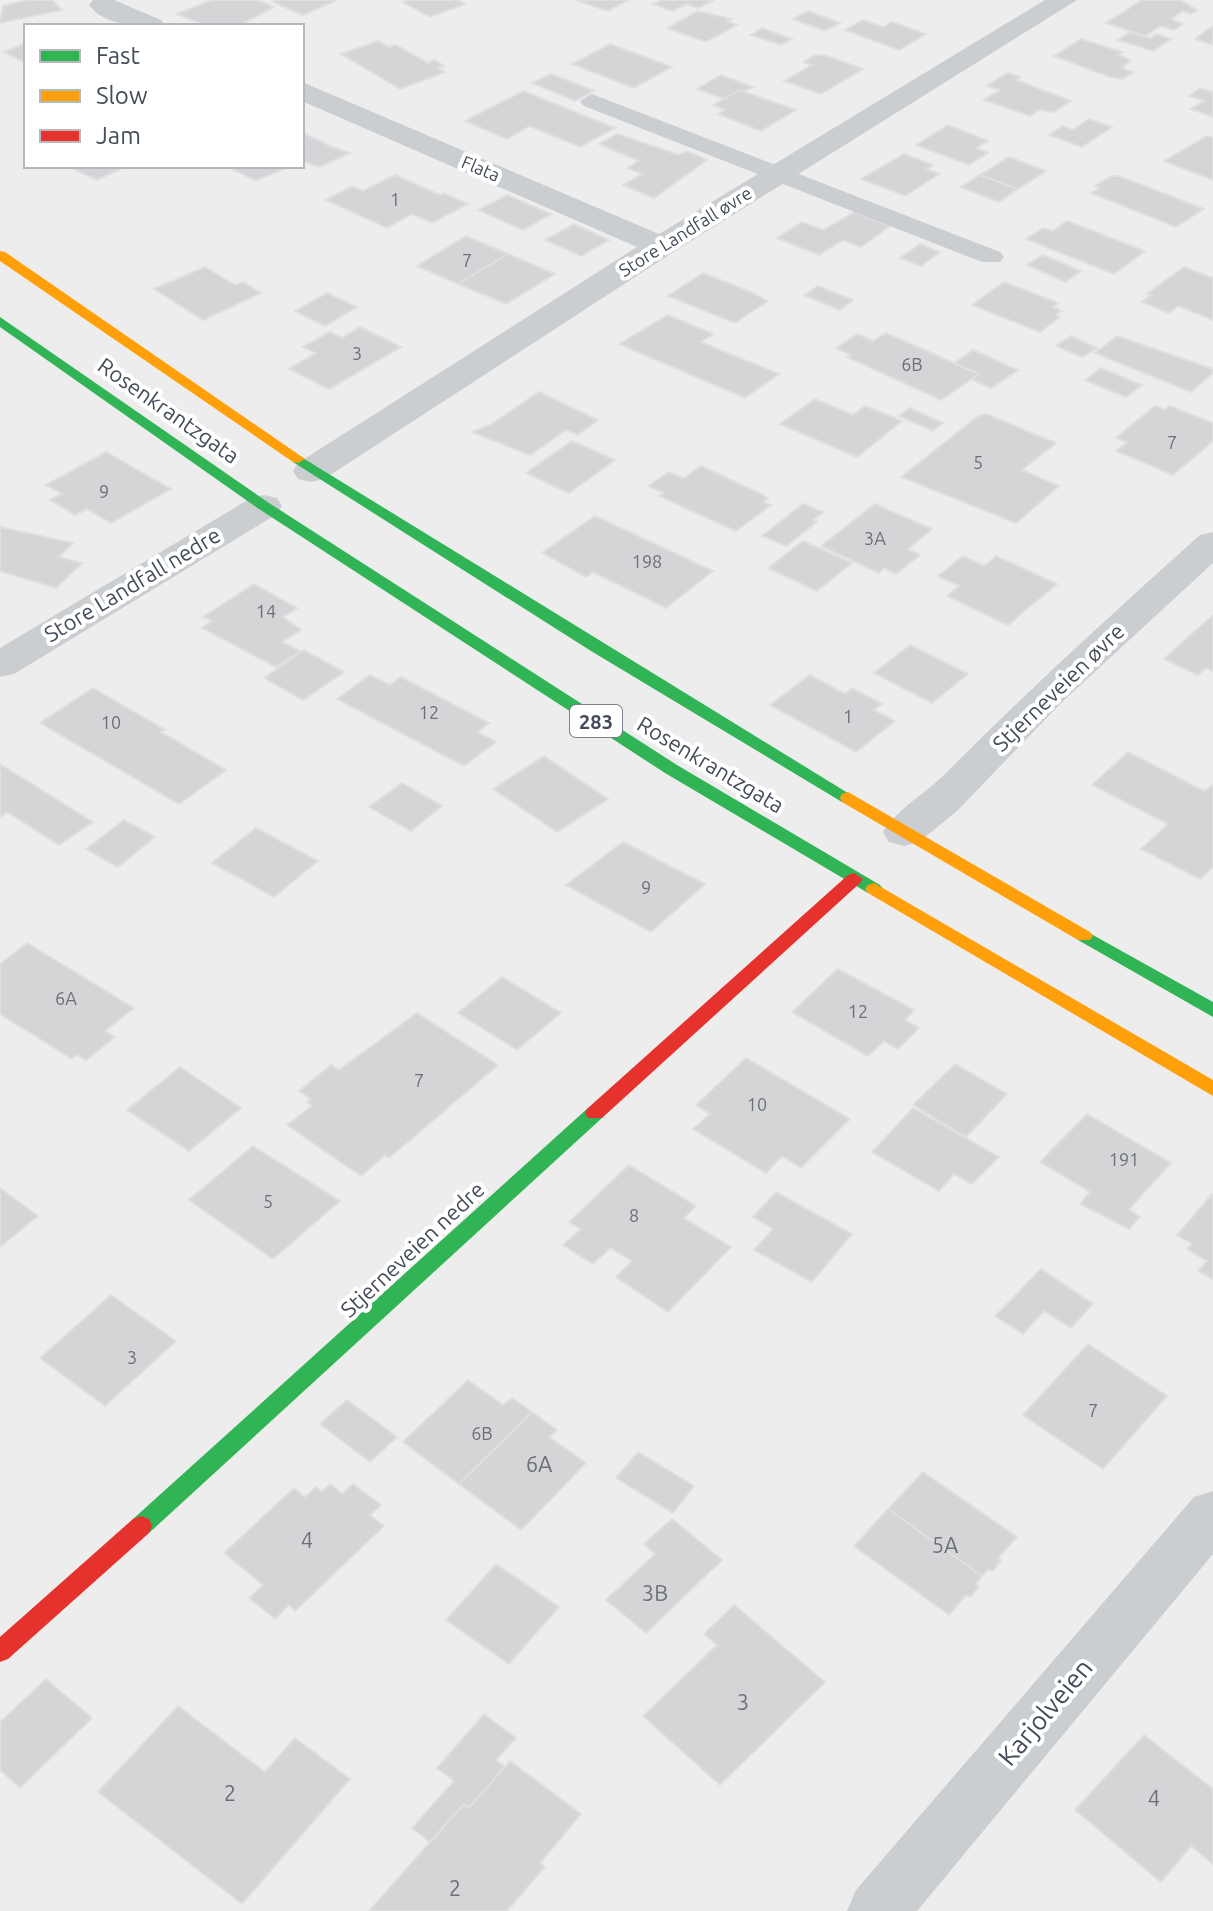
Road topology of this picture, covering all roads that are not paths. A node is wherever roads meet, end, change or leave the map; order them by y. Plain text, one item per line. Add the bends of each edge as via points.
1 (1064, 0) edge
2 (109, 3) edge
3 (147, 24) edge
4 (304, 92) edge
5 (592, 101) dead end
6 (775, 175) junction
7 (661, 246) junction
8 (0, 255) edge
9 (991, 257) dead end
10 (0, 321) edge
11 (311, 471) junction
12 (264, 506) junction
13 (1213, 543) edge
14 (0, 665) edge
15 (904, 832) junction
16 (854, 879) junction
17 (1213, 1010) edge
18 (1213, 1089) edge
19 (1213, 1514) edge
20 (0, 1652) edge
21 (878, 1911) edge

1 - 6 street, Store Landfall øvre
2 - 3 street
4 - 7 street, Flata
5 - 6 lane
6 - 7 street, Store Landfall øvre
6 - 9 lane
7 - 11 street, Store Landfall øvre
8 - 11 main road, Rosenkrantzgata / 283
10 - 12 main road, Rosenkrantzgata / 283
11 - 15 main road, Rosenkrantzgata / 283 via 602,654
12 - 14 street, Store Landfall nedre
12 - 16 main road, Rosenkrantzgata / 283 via 671,769
13 - 15 street, Stjerneveien øvre
15 - 17 main road, Rosenkrantzgata / 283
16 - 18 main road, Rosenkrantzgata / 283
16 - 20 main road, Stjerneveien nedre
19 - 21 street, Karjolveien

